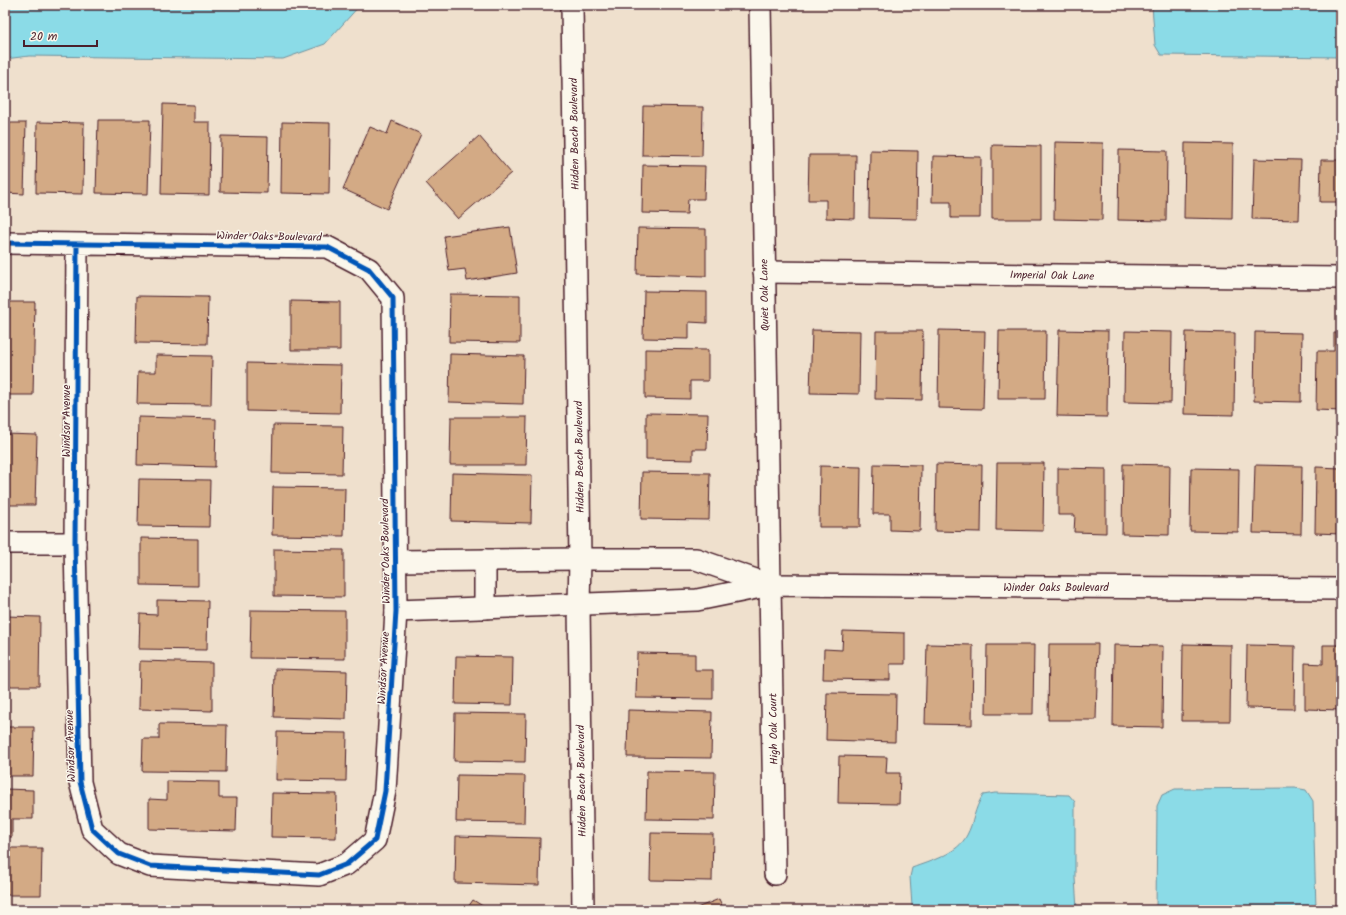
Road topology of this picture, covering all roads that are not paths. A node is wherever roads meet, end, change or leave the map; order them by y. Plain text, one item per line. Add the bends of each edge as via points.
1 (572, 5) edge
2 (760, 5) edge
3 (5, 243) edge
4 (76, 244) junction
5 (764, 272) junction
6 (1341, 278) edge
7 (5, 543) edge
8 (75, 543) junction
9 (580, 559) junction
10 (485, 560) junction
11 (396, 562) junction
12 (771, 585) junction
13 (1341, 588) edge
14 (579, 605) junction
15 (485, 608) junction
16 (396, 611) junction
17 (775, 874) dead end
18 (582, 910) edge

1 - 9 street, Hidden Beach Boulevard
2 - 5 street, Quiet Oak Lane
3 - 4 street, Winder Oaks Boulevard
4 - 8 street, Windsor Avenue
4 - 11 street, Winder Oaks Boulevard via 327,247 369,269 392,298
5 - 6 street, Imperial Oak Lane
5 - 12 street, Quiet Oak Lane
7 - 8 street
8 - 16 street, Windsor Avenue via 80,782 92,829 119,854 150,866 319,875 347,864 375,840 385,791
9 - 10 street, Winder Oaks Boulevard
9 - 12 street, Winder Oaks Boulevard via 696,559
9 - 14 street, Hidden Beach Boulevard
10 - 11 street, Winder Oaks Boulevard
10 - 15 street
11 - 16 street, Winder Oaks Boulevard
12 - 13 street, Winder Oaks Boulevard
12 - 14 street, Winder Oaks Boulevard via 697,600
12 - 17 street, High Oak Court
14 - 15 street, Winder Oaks Boulevard
14 - 18 street, Hidden Beach Boulevard
15 - 16 street, Winder Oaks Boulevard

